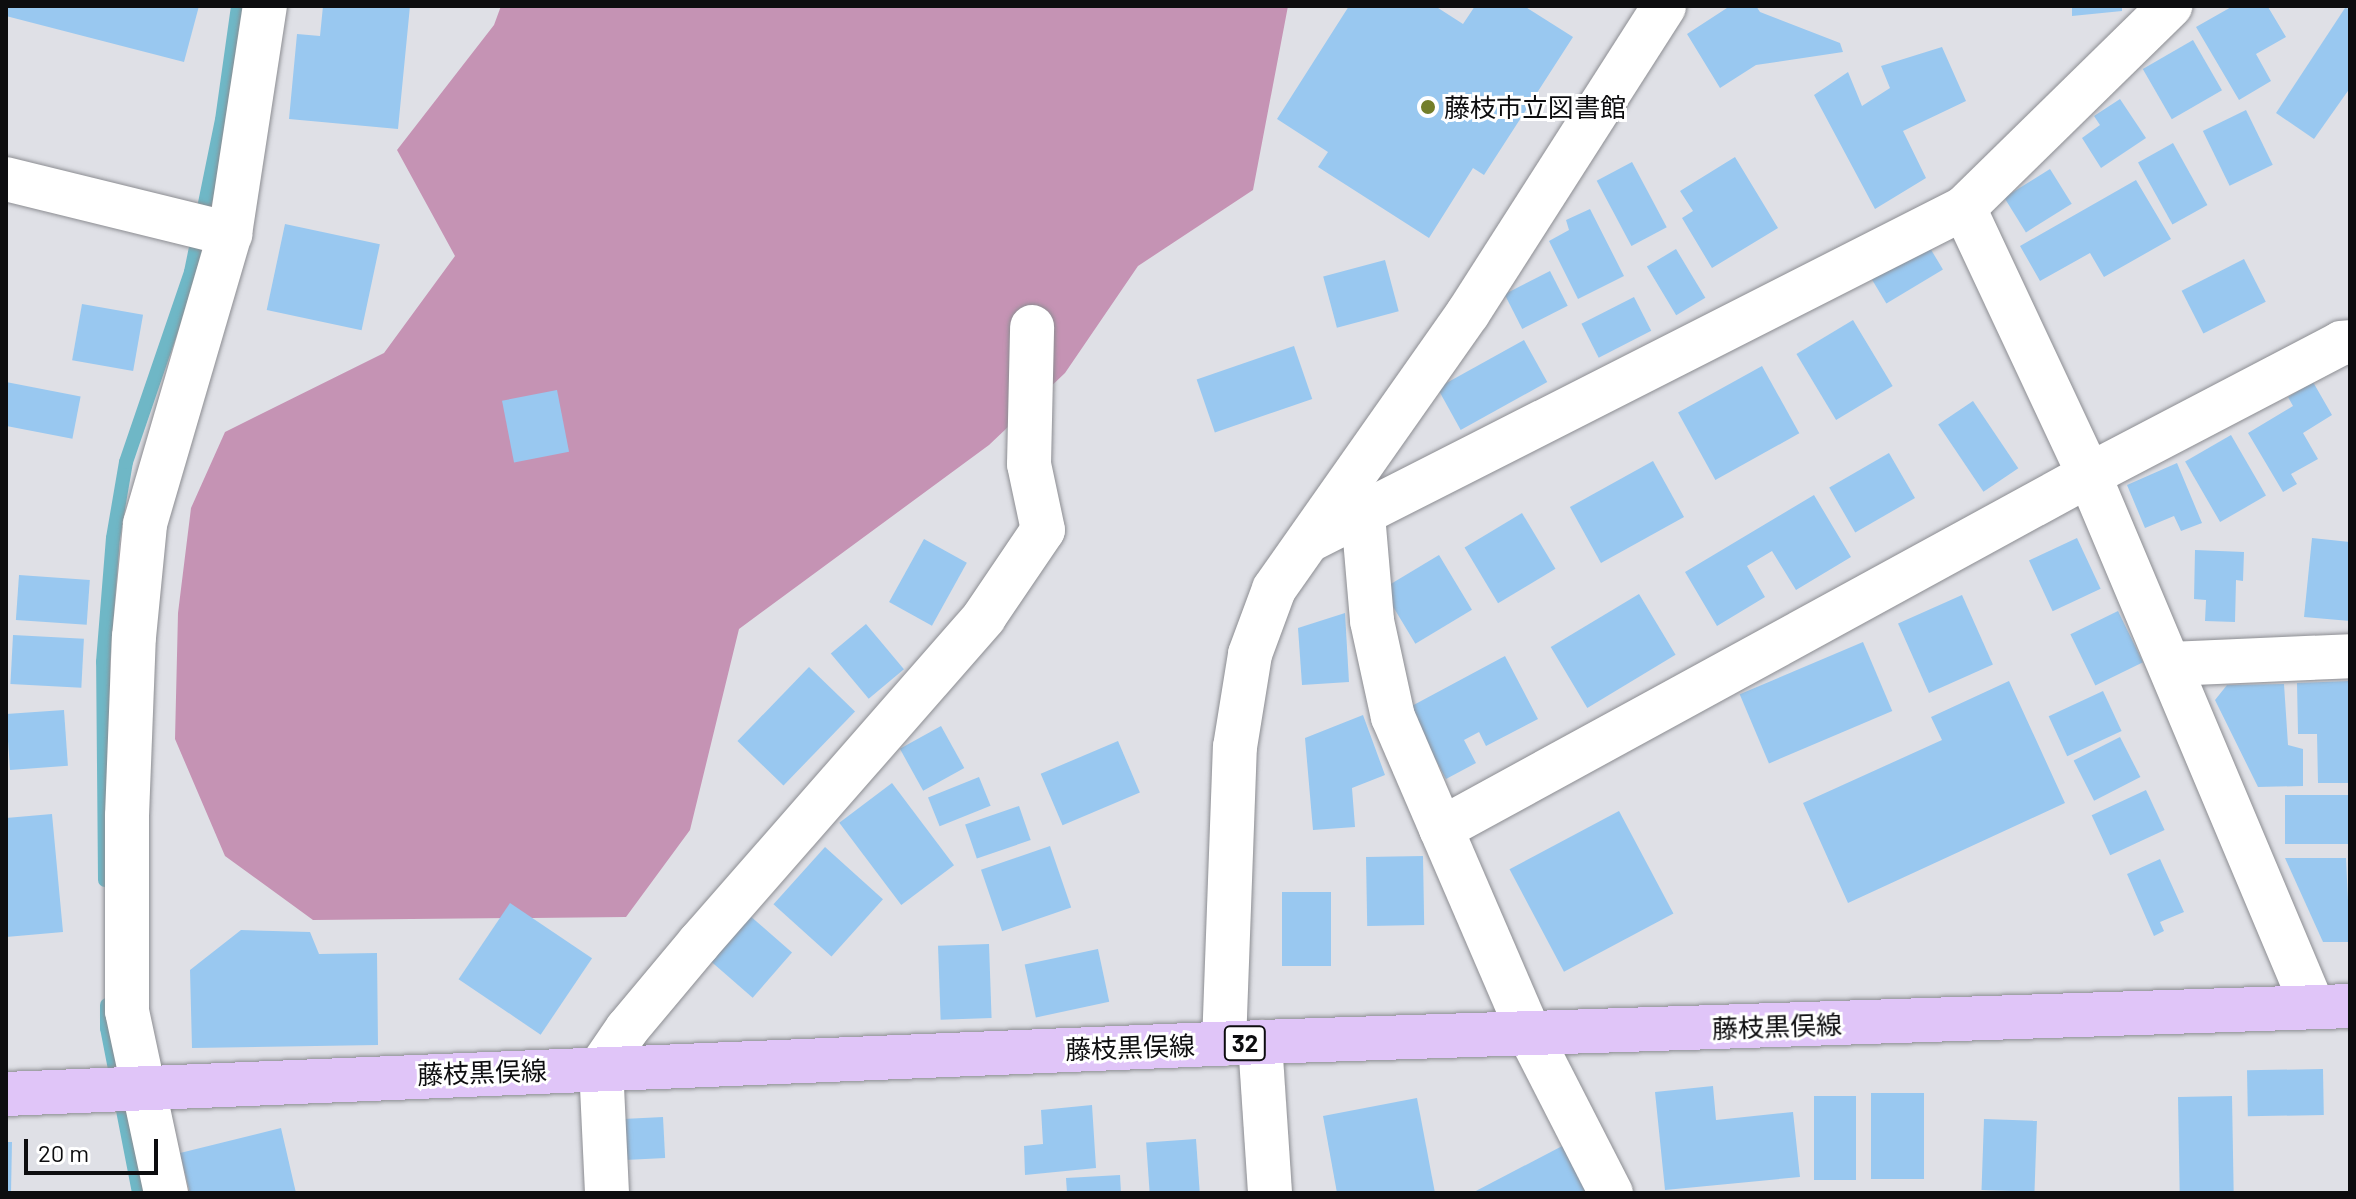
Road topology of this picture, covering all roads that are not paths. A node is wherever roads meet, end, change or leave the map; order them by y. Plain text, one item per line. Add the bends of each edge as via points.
1 (265, 6) edge
2 (2170, 6) edge
3 (1655, 9) edge
4 (6, 179) edge
5 (1964, 208) junction
6 (230, 234) junction
7 (1032, 327) dead end
8 (2350, 342) edge
9 (2089, 475) junction
10 (1363, 515) junction
11 (1307, 541) junction
12 (2350, 656) edge
13 (2170, 664) junction
14 (1441, 829) junction
15 (2332, 1007) edge
16 (1530, 1035) junction
17 (1242, 1043) junction
18 (601, 1067) junction
19 (141, 1086) junction
20 (6, 1094) edge
21 (166, 1193) edge
22 (607, 1193) edge
23 (1270, 1193) edge
24 (1611, 1193) edge

1 - 6 street
2 - 5 street
3 - 11 street via 1468,313
4 - 6 street
5 - 9 street
5 - 10 street
6 - 19 street via 145,524 134,637 127,816 127,1011
7 - 18 street via 1029,464 1043,530 984,617 699,943
8 - 9 street
9 - 13 street
9 - 14 street
10 - 11 street
10 - 14 street via 1372,621 1393,717
11 - 17 street via 1274,589 1250,654 1235,747
12 - 13 street
13 - 15 street
14 - 16 street
15 - 16 main road, 藤枝黒俣線 / 32
16 - 17 main road, 藤枝黒俣線 / 32
16 - 24 street
17 - 18 main road, 藤枝黒俣線 / 32
17 - 23 street
18 - 19 main road, 藤枝黒俣線 / 32
18 - 22 street
19 - 20 main road, 藤枝黒俣線 / 32
19 - 21 street

